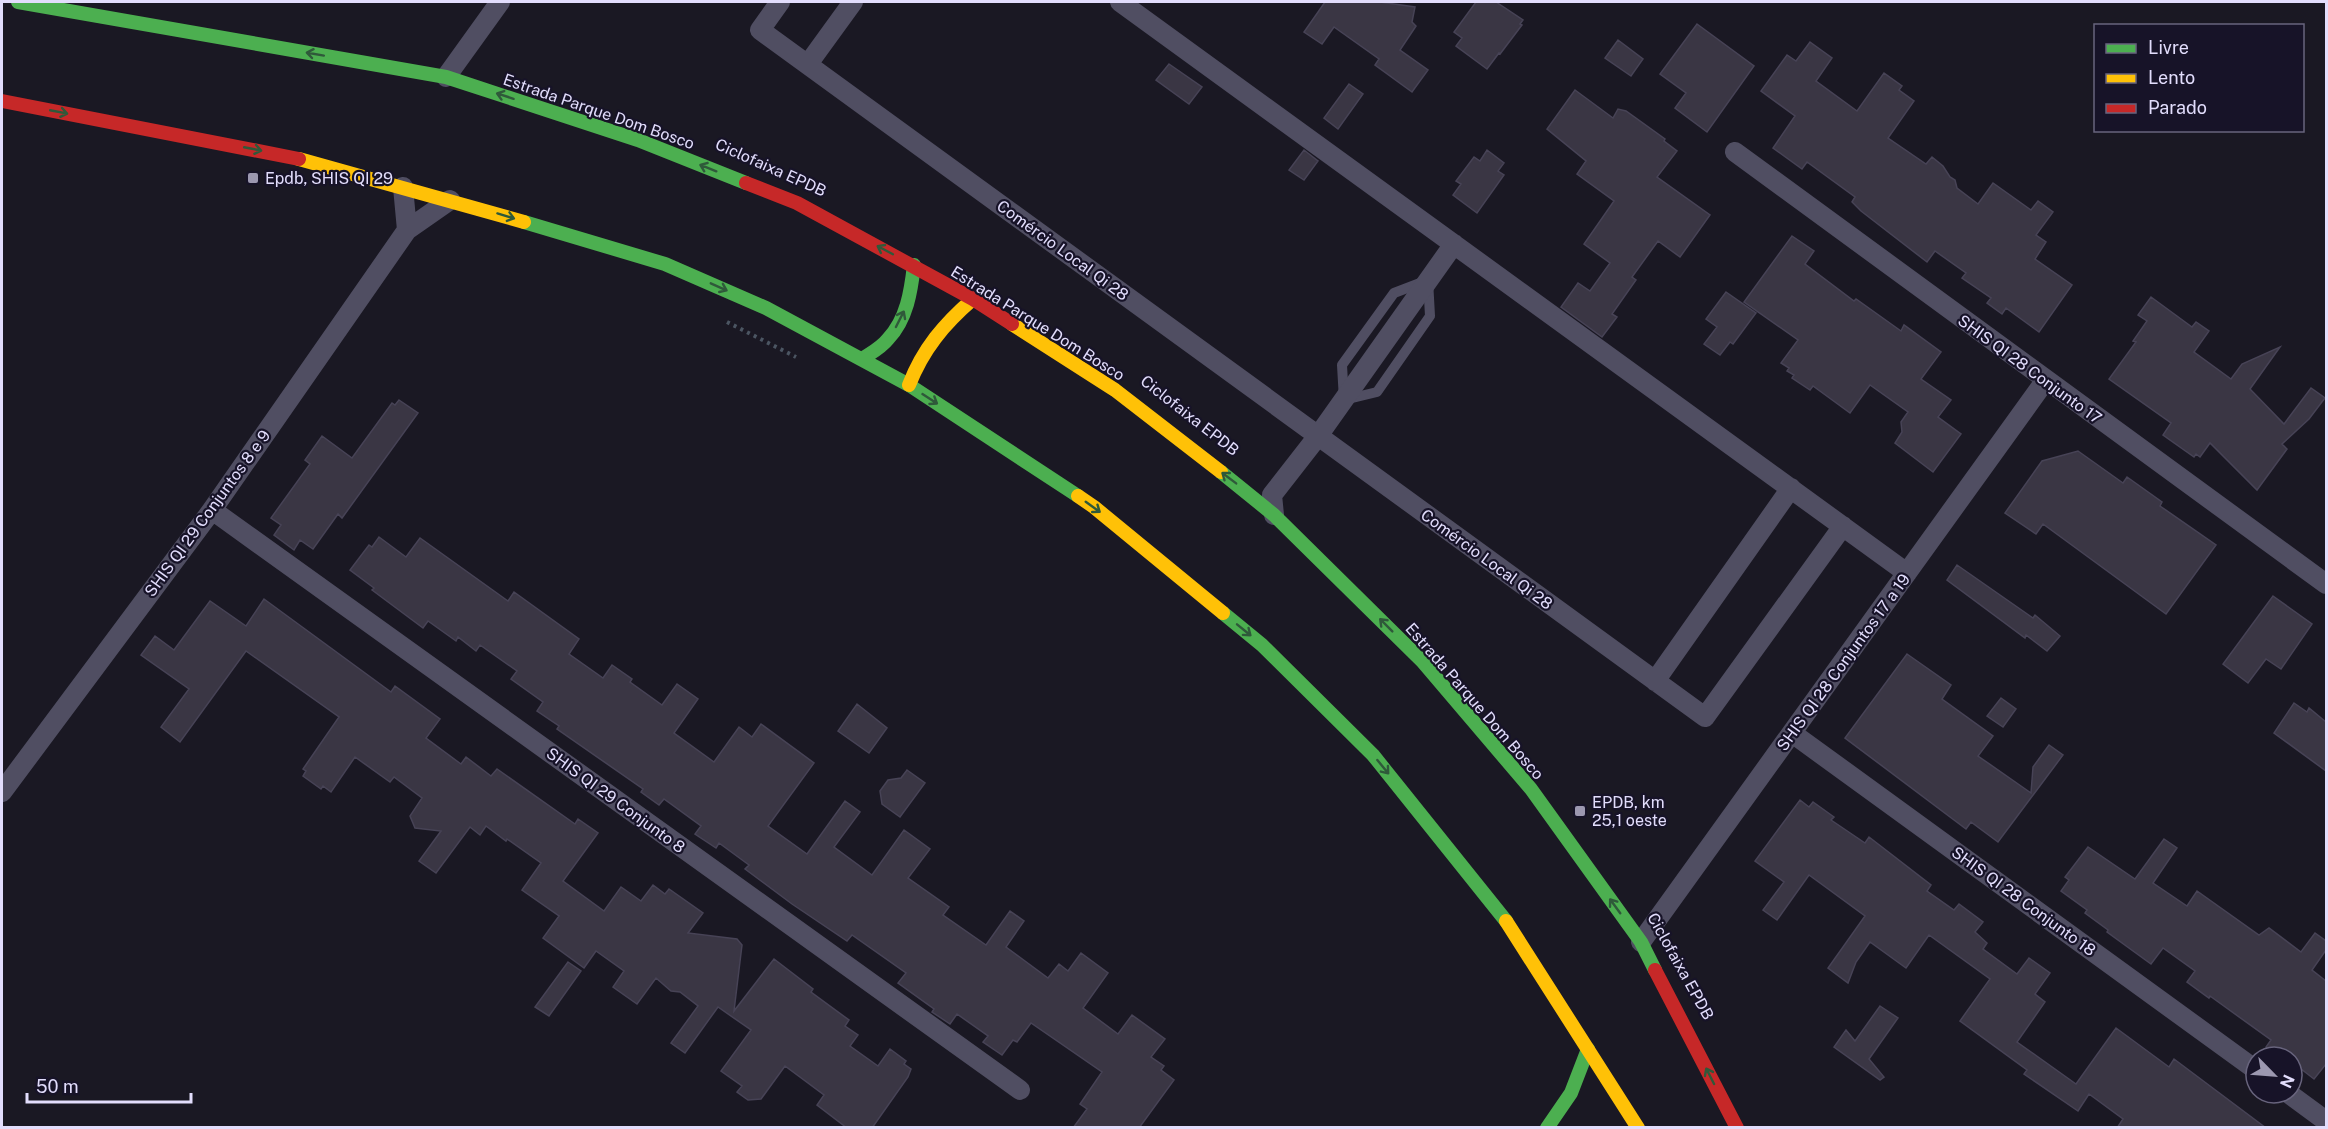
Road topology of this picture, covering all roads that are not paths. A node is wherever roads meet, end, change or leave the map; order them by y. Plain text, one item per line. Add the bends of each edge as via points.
1 (18, 2) edge
2 (500, 2) edge
3 (780, 2) edge
4 (853, 2) edge
5 (1120, 2) edge
6 (808, 64) junction
7 (446, 76) junction
8 (2, 101) edge
9 (1735, 152) dead end
10 (403, 187) junction
11 (450, 200) junction
12 (407, 230) junction
13 (1454, 244) junction
14 (914, 265) junction
15 (973, 299) junction
16 (862, 359) junction
17 (2045, 381) junction
18 (909, 385) junction
19 (1318, 436) junction
20 (1791, 488) junction
21 (1267, 503) junction
22 (212, 510) junction
23 (1843, 526) junction
24 (1907, 573) junction
25 (2326, 584) edge
26 (1656, 681) junction
27 (1792, 733) junction
28 (2, 792) edge
29 (1641, 942) junction
30 (1588, 1049) junction
31 (2244, 1061) edge
32 (1600, 1085) junction
33 (1020, 1090) dead end
34 (1571, 1093) junction
35 (2304, 1105) edge
36 (2326, 1121) edge
37 (1546, 1128) edge
38 (1638, 1128) edge
39 (1737, 1128) edge

7 -> 1 main road, Estrada Parque Dom Bosco
2 - 7 street
3 - 6 street, Comércio Local Qi 28 via 760,30
4 - 6 street
5 - 13 street
6 - 19 street, Comércio Local Qi 28
14 -> 7 main road, Estrada Parque Dom Bosco via 797,203 638,140
8 -> 10 main road via 286,156
9 - 17 street, SHIS QI 28 Conjunto 17
10 - 11 main road
10 - 12 street
11 - 12 street, SHIS QI 29 Conjuntos 8 e 9
11 -> 16 main road via 665,264 765,308
12 - 22 street, SHIS QI 29 Conjuntos 8 e 9
13 - 19 street
13 - 20 street
14 - 15 main road, Estrada Parque Dom Bosco
16 -> 14 main road via 888,340 900,321 910,297
15 - 18 main road via 938,332 920,357
21 -> 15 main road, Estrada Parque Dom Bosco via 1115,390
16 - 18 main road
17 - 24 street, SHIS QI 28 Conjuntos 17 a 19
17 - 25 street, SHIS QI 28 Conjunto 17
18 -> 30 main road via 1094,507 1262,645 1373,755 1500,912
19 - 21 street
19 - 26 street, Comércio Local Qi 28
20 - 23 street
20 - 26 street
29 -> 21 main road, Estrada Parque Dom Bosco via 1531,789 1422,661
22 - 28 street, SHIS QI 29 Conjuntos 8 e 9
22 - 33 street, SHIS QI 29 Conjunto 8
23 - 24 street
23 - 26 street, Comércio Local Qi 28 via 1705,717
24 - 27 street, SHIS QI 28 Conjuntos 17 a 19
27 - 29 street, SHIS QI 28 Conjuntos 17 a 19
27 - 31 street, SHIS QI 28 Conjunto 18
39 -> 29 main road, Estrada Parque Dom Bosco
30 - 32 main road
30 - 34 main road
32 - 34 main road
32 - 38 main road
34 - 37 main road
35 - 36 street

